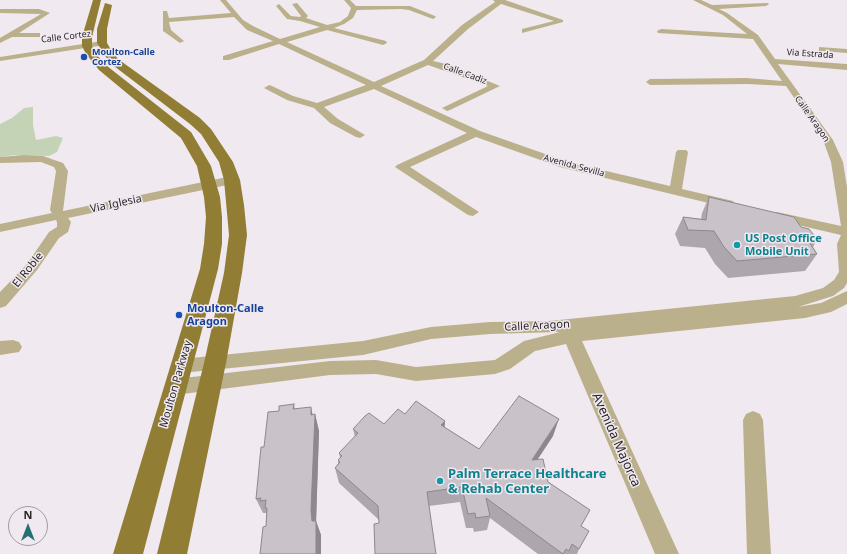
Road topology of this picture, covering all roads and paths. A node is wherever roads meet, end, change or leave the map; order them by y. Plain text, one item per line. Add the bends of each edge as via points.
1 (97, 0) edge
2 (109, 0) edge
3 (224, 0) edge
4 (347, 0) edge
5 (499, 0) edge
6 (696, 0) edge
7 (295, 4) dead end
8 (766, 4) dead end
9 (0, 6) edge
10 (279, 6) dead end
11 (712, 7) junction
12 (354, 8) junction
13 (0, 11) edge
14 (19, 11) junction
15 (165, 12) dead end
16 (234, 15) junction
17 (433, 17) dead end
18 (301, 19) junction
19 (166, 20) junction
20 (329, 28) junction
21 (661, 31) dead end
22 (525, 32) dead end
23 (37, 34) dead end
24 (0, 35) edge
25 (12, 35) junction
26 (755, 37) junction
27 (0, 41) edge
28 (180, 41) dead end
29 (279, 42) junction
30 (102, 43) junction
31 (383, 43) dead end
32 (87, 45) junction
33 (822, 49) dead end
34 (847, 50) edge
35 (0, 57) edge
36 (226, 58) dead end
37 (771, 61) junction
38 (427, 62) junction
39 (847, 67) edge
40 (650, 82) dead end
41 (788, 84) junction
42 (373, 86) junction
43 (269, 88) dead end
44 (317, 106) junction
45 (446, 108) dead end
46 (476, 134) junction
47 (360, 135) dead end
48 (682, 152) dead end
49 (0, 160) edge
50 (232, 180) junction
51 (209, 185) junction
52 (675, 192) junction
53 (738, 207) edge
54 (473, 212) dead end
55 (769, 214) edge
56 (59, 216) junction
57 (847, 226) edge
58 (0, 228) edge
59 (847, 232) edge
60 (847, 236) edge
61 (847, 297) edge
62 (0, 302) edge
63 (569, 331) junction
64 (213, 373) junction
65 (178, 377) junction
66 (753, 420) dead end
67 (128, 554) edge
68 (172, 554) edge
69 (667, 554) edge
70 (759, 554) edge

1 - 32 main road
2 - 30 main road via 102,29
3 - 16 street, Avenida Sevilla
4 - 12 street
5 - 22 street, Calle Cadiz via 561,21
5 - 38 street, Calle Cadiz
6 - 11 street, Calle Aragon
7 - 18 street via 305,16
8 - 11 street, Calle Aragon
9 - 14 street via 28,6
10 - 18 street via 289,18
11 - 26 street, Calle Aragon via 737,21
12 - 17 street via 406,7
12 - 20 street via 351,17
13 - 14 street
14 - 25 street via 41,11 47,14
15 - 19 street
16 - 19 street
16 - 29 street, Avenida Sevilla via 250,28
18 - 20 street
19 - 28 street via 167,31
20 - 29 street
20 - 31 street
21 - 26 street
23 - 25 street
24 - 25 street
25 - 27 street
26 - 37 street, Calle Aragon
29 - 36 street
29 - 42 street, Avenida Sevilla
30 - 32 street, Calle Cortez
30 - 50 main road via 114,61 206,132 226,162
32 - 35 street, Calle Cortez
32 - 51 main road, Moulton Parkway via 103,68 186,135 204,166
33 - 34 street, Via Estrada
37 - 39 street, Via Estrada
37 - 41 street, Calle Aragon
38 - 42 street, Calle Cadiz
38 - 45 street, Calle Cadiz via 496,86
40 - 41 street, Calle Aragon
41 - 57 street, Calle Aragon via 828,140 837,162
42 - 44 street
42 - 46 street, Avenida Sevilla
43 - 44 street
44 - 47 street via 334,121
46 - 52 street, Avenida Sevilla via 564,165
46 - 54 street via 401,167
48 - 52 street
49 - 56 street, El Roble via 43,159 59,165 62,171 56,210
50 - 51 street, Via Iglesia
50 - 64 main road via 238,235
51 - 56 street, Via Iglesia
51 - 65 main road, Moulton Parkway via 214,217 209,269
52 - 53 street, Avenida Sevilla
55 - 59 street
56 - 58 street, Via Iglesia
56 - 62 street, El Roble via 64,222 63,229 54,236 32,267
60 - 63 street, Calle Aragon via 844,244 846,272 839,284 828,292 814,297 795,302
61 - 63 street, Calle Aragon via 825,308 805,312
63 - 64 street, Calle Aragon via 490,328 431,333 363,348
63 - 64 street, Calle Aragon via 530,346 504,364 495,367 416,374 376,367
63 - 69 street, Avenida Majorca
64 - 65 street, Calle Aragon
64 - 68 main road
65 - 67 main road, Moulton Parkway
66 - 70 street

